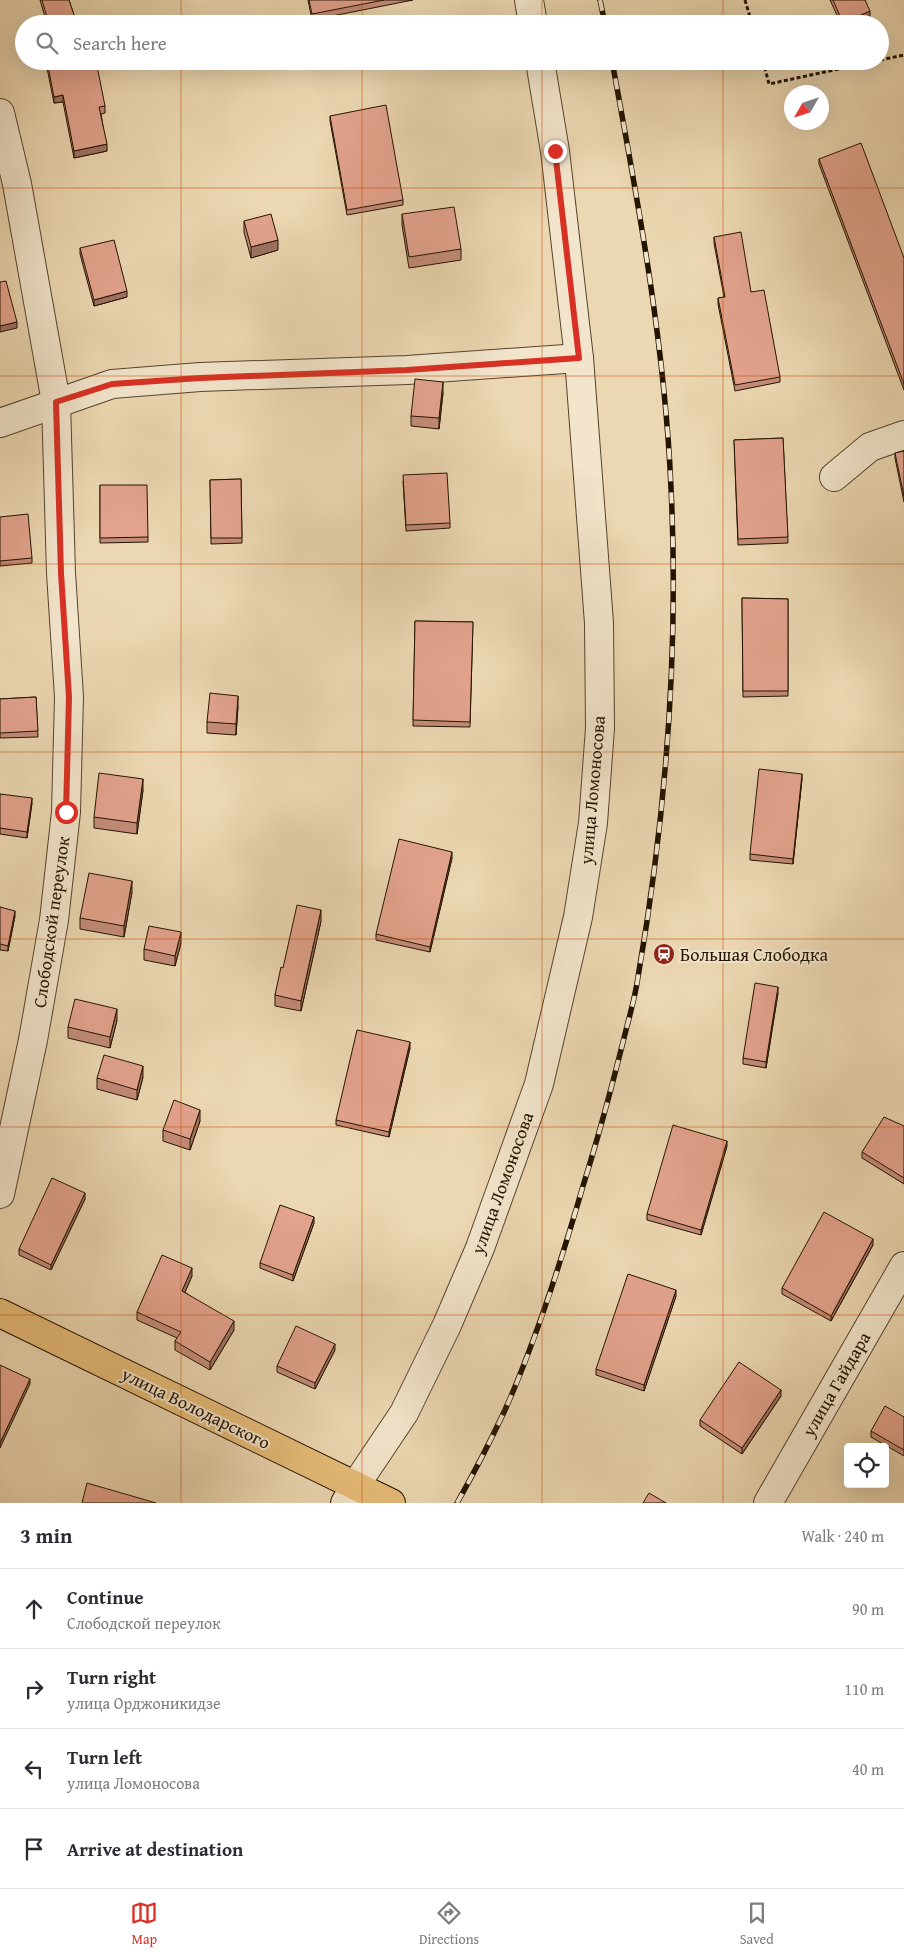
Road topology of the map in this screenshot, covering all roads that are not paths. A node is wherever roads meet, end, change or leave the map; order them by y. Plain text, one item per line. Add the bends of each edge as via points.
1 (529, 0) edge
2 (532, 15) edge
3 (542, 70) edge
4 (0, 113) edge
5 (579, 358) junction
6 (56, 402) junction
7 (0, 423) edge
8 (904, 435) edge
9 (834, 477) dead end
10 (0, 1194) edge
11 (904, 1266) edge
12 (0, 1312) edge
13 (350, 1494) edge
14 (391, 1503) edge
15 (768, 1503) edge

1 - 2 street
3 - 5 street, улица Ломоносова via 555,151
4 - 6 street, Слободской переулок via 17,184
5 - 6 street via 112,384
5 - 13 street, улица Ломоносова via 599,623 600,728 593,823 578,917 539,1084 480,1248 404,1413
6 - 7 street
6 - 10 street, Слободской переулок via 61,573 69,697 66,812 54,920 35,1031
8 - 9 street via 870,447
11 - 15 street, улица Гайдара
12 - 13 main road, улица Володарского
13 - 14 main road, улица Володарского

